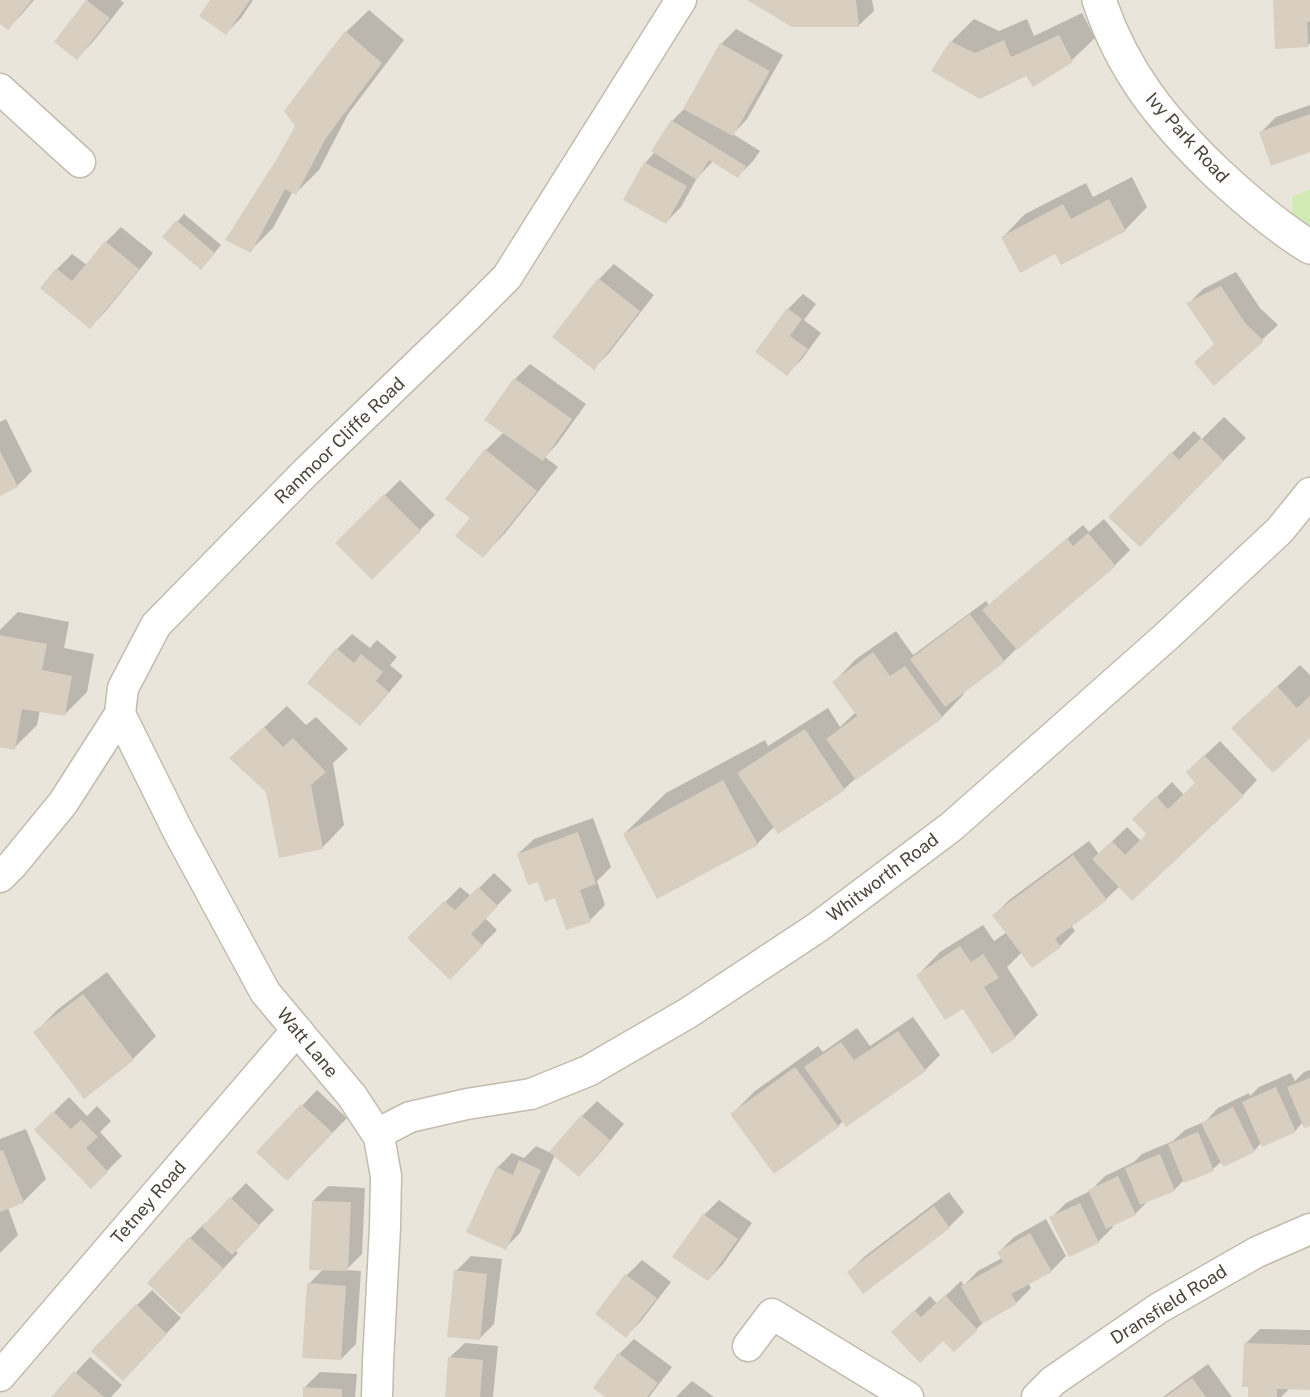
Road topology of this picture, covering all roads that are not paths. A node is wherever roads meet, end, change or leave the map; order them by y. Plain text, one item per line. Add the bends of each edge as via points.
1 (681, 0) edge
2 (1099, 0) edge
3 (0, 89) edge
4 (80, 162) dead end
5 (1310, 247) edge
6 (1310, 493) edge
7 (120, 714) junction
8 (0, 877) edge
9 (297, 1030) junction
10 (377, 1134) junction
11 (1310, 1228) edge
12 (748, 1346) dead end
13 (0, 1376) edge
14 (377, 1397) edge
15 (908, 1397) edge
16 (1037, 1397) edge

1 - 7 street, Ranmoor Cliffe Road via 507,277 306,472 156,625 123,688
2 - 5 street, Ivy Park Road via 1116,45 1161,115 1239,193
3 - 4 street
6 - 10 street, Whitworth Road via 1280,530 1044,745 951,827 818,927 688,1013 588,1071 531,1094 410,1117
7 - 8 street, Ranmoor Cliffe Road via 63,803
7 - 9 street, Watt Lane via 265,992
9 - 10 street, Watt Lane via 352,1096
9 - 13 street, Tetney Road
10 - 14 street, Watt Lane via 386,1176
11 - 16 street, Dransfield Road via 1257,1252 1159,1308 1053,1381
12 - 15 street via 772,1314

